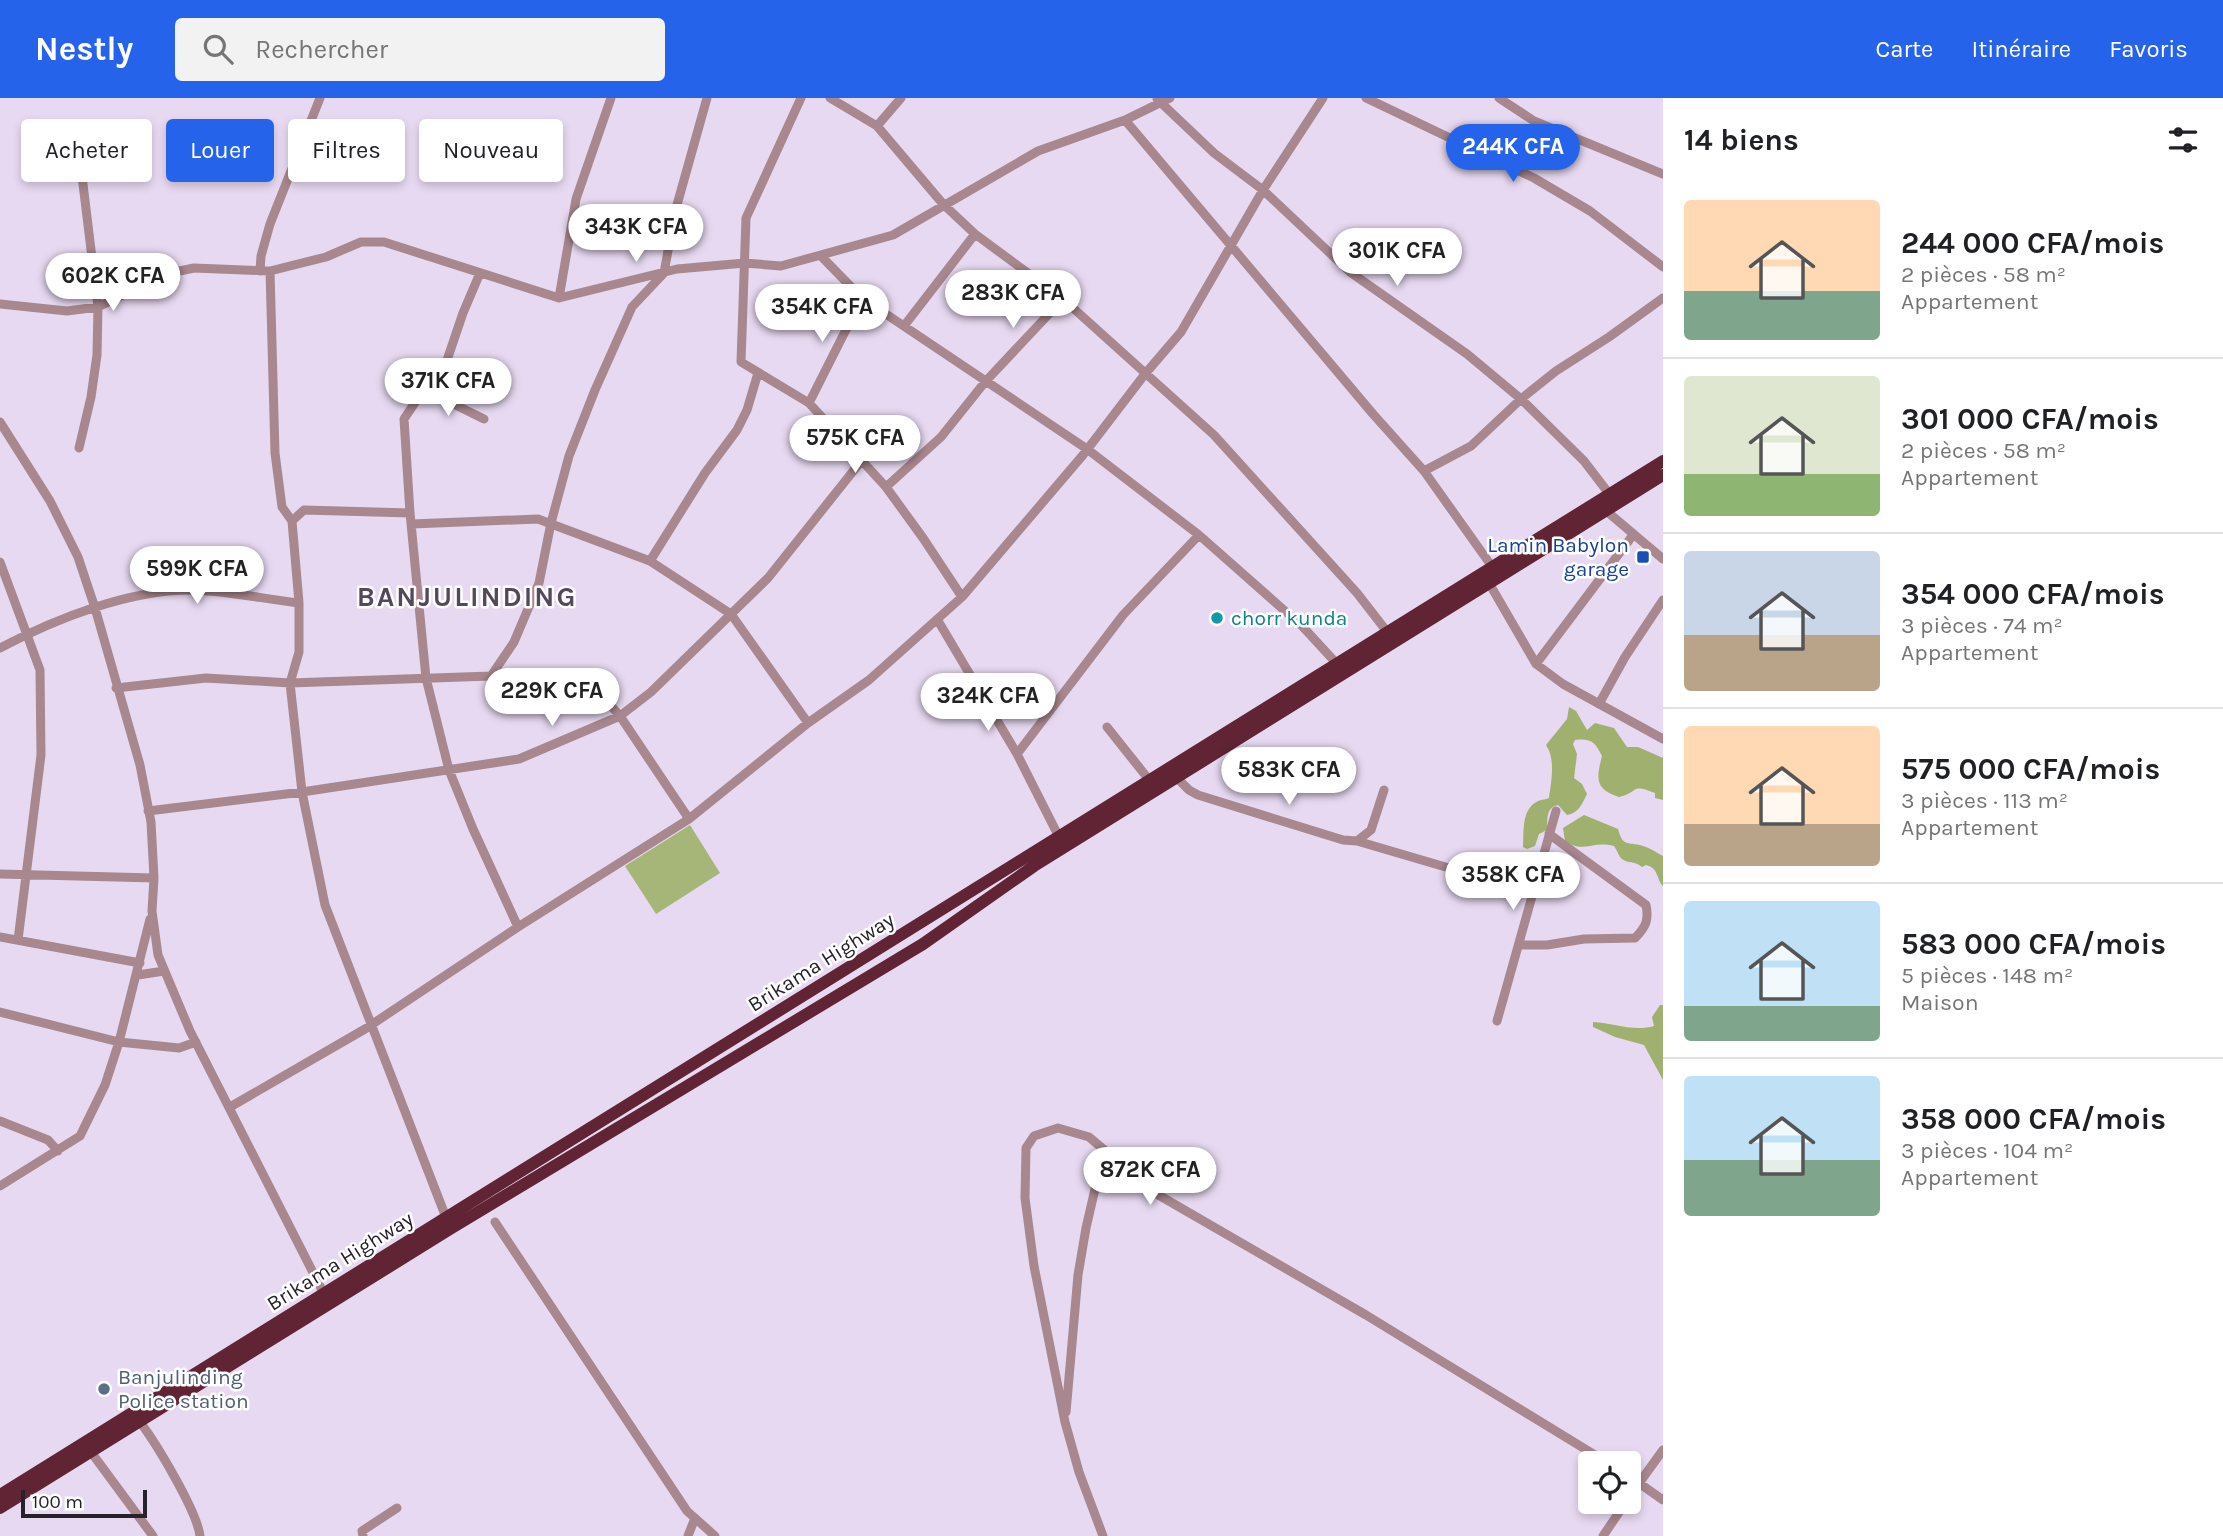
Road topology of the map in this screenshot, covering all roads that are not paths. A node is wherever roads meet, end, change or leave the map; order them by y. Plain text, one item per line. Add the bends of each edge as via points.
1 (320, 98) edge
2 (611, 98) edge
3 (707, 98) edge
4 (801, 98) edge
5 (830, 98) edge
6 (901, 98) edge
7 (1170, 98) edge
8 (1323, 98) edge
9 (1366, 98) edge
10 (1499, 98) edge
11 (1157, 100) edge
12 (1125, 120) junction
13 (877, 126) junction
14 (1663, 174) edge
15 (83, 182) edge
16 (1263, 190) junction
17 (943, 204) junction
18 (975, 234) junction
19 (1231, 246) junction
20 (821, 256) junction
21 (744, 263) junction
22 (1663, 267) edge
23 (265, 271) junction
24 (480, 273) junction
25 (664, 273) junction
26 (559, 298) junction
27 (862, 298) junction
28 (1063, 299) junction
29 (1663, 299) edge
30 (0, 304) edge
31 (98, 307) junction
32 (904, 326) junction
33 (758, 373) junction
34 (1145, 374) junction
35 (985, 382) junction
36 (425, 390) junction
37 (1521, 399) junction
38 (809, 403) junction
39 (484, 419) dead end
40 (0, 422) edge
41 (79, 448) dead end
42 (1087, 449) junction
43 (862, 460) junction
44 (1663, 461) edge
45 (1424, 471) junction
46 (1663, 475) edge
47 (886, 487) junction
48 (1610, 495) junction
49 (1602, 507) junction
50 (410, 513) junction
51 (292, 521) junction
52 (551, 523) junction
53 (412, 524) junction
54 (1572, 526) junction
55 (1199, 535) junction
56 (1633, 535) junction
57 (1663, 559) edge
58 (650, 561) junction
59 (0, 562) edge
60 (1493, 568) junction
61 (1489, 583) junction
62 (961, 597) junction
63 (1663, 600) edge
64 (299, 603) junction
65 (95, 608) junction
66 (731, 614) junction
67 (937, 619) junction
68 (1388, 634) junction
69 (25, 635) junction
70 (0, 648) edge
71 (1536, 664) junction
72 (1338, 665) junction
73 (492, 676) junction
74 (426, 678) junction
75 (290, 683) junction
76 (116, 688) junction
77 (1599, 704) junction
78 (620, 716) junction
79 (808, 723) junction
80 (1107, 727) dead end
81 (1663, 739) edge
82 (1017, 754) junction
83 (449, 770) junction
84 (1173, 774) junction
85 (1150, 782) junction
86 (1384, 790) dead end
87 (302, 792) junction
88 (148, 811) junction
89 (1556, 811) dead end
90 (689, 819) junction
91 (1549, 834) junction
92 (1059, 837) junction
93 (1357, 841) junction
94 (0, 874) edge
95 (25, 875) junction
96 (154, 878) junction
97 (1534, 893) junction
98 (152, 911) junction
99 (518, 927) junction
100 (0, 937) edge
101 (18, 940) junction
102 (1520, 945) junction
103 (140, 963) junction
104 (164, 971) junction
105 (138, 975) junction
106 (0, 1012) edge
107 (1497, 1021) dead end
108 (371, 1026) junction
109 (119, 1042) junction
110 (196, 1042) junction
111 (230, 1107) junction
112 (0, 1121) edge
113 (1101, 1147) junction
114 (58, 1151) junction
115 (0, 1186) edge
116 (448, 1223) junction
117 (495, 1223) dead end
118 (327, 1299) junction
119 (189, 1384) junction
120 (140, 1422) junction
121 (1065, 1422) junction
122 (1663, 1450) edge
123 (1588, 1451) edge
124 (91, 1452) junction
125 (41, 1477) junction
126 (1641, 1479) edge
127 (1641, 1484) edge
128 (0, 1496) edge
129 (1663, 1500) edge
130 (0, 1508) edge
131 (397, 1508) dead end
132 (1618, 1514) edge
133 (695, 1518) junction
134 (153, 1536) edge
135 (200, 1536) edge
136 (363, 1536) edge
137 (688, 1536) edge
138 (715, 1536) edge
139 (1103, 1536) edge
140 (1603, 1536) edge

1 - 23 street via 270,224 261,256
2 - 26 street via 576,199
3 - 25 street via 675,212
4 - 21 street via 746,218
5 - 13 street
6 - 13 street
7 - 11 street
8 - 16 street
9 - 22 street via 1534,177 1590,211
10 - 14 street via 1534,121
11 - 12 street
11 - 16 street via 1214,153
12 - 17 street via 1038,151
12 - 19 street
13 - 17 street
15 - 31 street
16 - 19 street
16 - 37 street via 1350,272
17 - 18 street
17 - 20 street via 893,235
18 - 28 street
18 - 32 street
19 - 34 street via 1181,332
19 - 45 street
20 - 21 street via 781,266
20 - 27 street
21 - 25 street
21 - 33 street via 741,362
23 - 24 street via 326,257 361,242 384,242
23 - 31 street via 194,268 165,274
23 - 51 street via 275,453 282,507
24 - 26 street
24 - 36 street via 444,369
25 - 26 street
25 - 52 street via 632,307 569,456
27 - 32 street
27 - 38 street
28 - 34 street
28 - 35 street
29 - 37 street
30 - 31 street via 67,311
31 - 41 street via 97,355
32 - 35 street
33 - 38 street
33 - 58 street via 737,430
34 - 42 street
34 - 68 street via 1214,435 1357,593
35 - 42 street
35 - 47 street via 941,437
36 - 39 street
36 - 50 street via 404,419
37 - 45 street via 1471,446
37 - 48 street via 1584,461
38 - 43 street
40 - 65 street via 50,501 78,558
42 - 55 street
42 - 62 street
43 - 47 street
43 - 66 street via 768,578
44 - 48 highway, Brikama Highway
45 - 60 street
46 - 49 highway, Brikama Highway
47 - 62 street
48 - 49 highway, Brikama Highway
49 - 54 highway, Brikama Highway
49 - 56 street
50 - 51 street via 304,510
50 - 53 street
51 - 64 street
52 - 53 street via 538,519
52 - 58 street
52 - 73 street via 539,583 514,642
53 - 74 street
54 - 60 highway, Brikama Highway
54 - 61 highway, Brikama Highway
55 - 72 street
55 - 82 street via 1123,615
56 - 57 street
56 - 71 street
58 - 66 street
59 - 69 street
60 - 68 highway, Brikama Highway
61 - 71 street
61 - 84 highway, Brikama Highway
62 - 67 street
63 - 77 street
64 - 65 street via 192,590
64 - 75 street via 299,652
65 - 69 street
65 - 76 street
66 - 78 street
66 - 79 street
67 - 79 street via 869,680
67 - 82 street
68 - 72 highway, Brikama Highway
69 - 70 street
69 - 95 street via 40,670 42,708 41,755
71 - 77 street
72 - 84 highway, Brikama Highway
73 - 74 street
73 - 78 street via 587,679
74 - 75 street
74 - 83 street
75 - 76 street via 206,678
75 - 87 street
76 - 88 street via 140,765
77 - 81 street
78 - 83 street via 519,759
78 - 90 street
79 - 90 street
80 - 85 street
82 - 92 street
83 - 87 street
83 - 99 street
84 - 85 highway, Brikama Highway
84 - 93 street via 1198,795
84 - 116 highway, Brikama Highway via 923,944
85 - 92 highway, Brikama Highway
86 - 93 street via 1371,830
87 - 88 street
87 - 108 street via 325,905
88 - 96 street
89 - 91 street
90 - 99 street
91 - 97 street
91 - 102 street via 1646,905 1646,928 1635,937
92 - 116 highway, Brikama Highway
93 - 97 street
94 - 95 street
95 - 96 street
95 - 101 street
96 - 98 street
97 - 102 street
98 - 103 street
98 - 104 street
99 - 108 street
100 - 101 street
101 - 103 street
102 - 107 street
103 - 105 street
104 - 105 street
104 - 110 street
105 - 109 street
106 - 109 street
108 - 111 street
108 - 116 street
109 - 110 street via 179,1048
109 - 114 street via 105,1085 79,1136
110 - 111 street
111 - 118 street
112 - 114 street via 48,1140
113 - 121 street via 1078,1275
113 - 121 street via 1089,1137 1058,1128 1034,1136 1026,1148 1025,1198 1034,1266
113 - 123 street via 1155,1193
114 - 115 street
116 - 118 highway, Brikama Highway
117 - 133 street
118 - 119 highway, Brikama Highway
119 - 120 highway, Brikama Highway
119 - 125 highway, Brikama Highway
120 - 124 highway, Brikama Highway
120 - 135 street via 195,1517
121 - 139 street
122 - 126 street
124 - 125 highway, Brikama Highway
124 - 134 street
125 - 128 highway, Brikama Highway
125 - 130 highway, Brikama Highway
127 - 129 street
131 - 136 street via 362,1531
132 - 140 street
133 - 137 street
133 - 138 street

